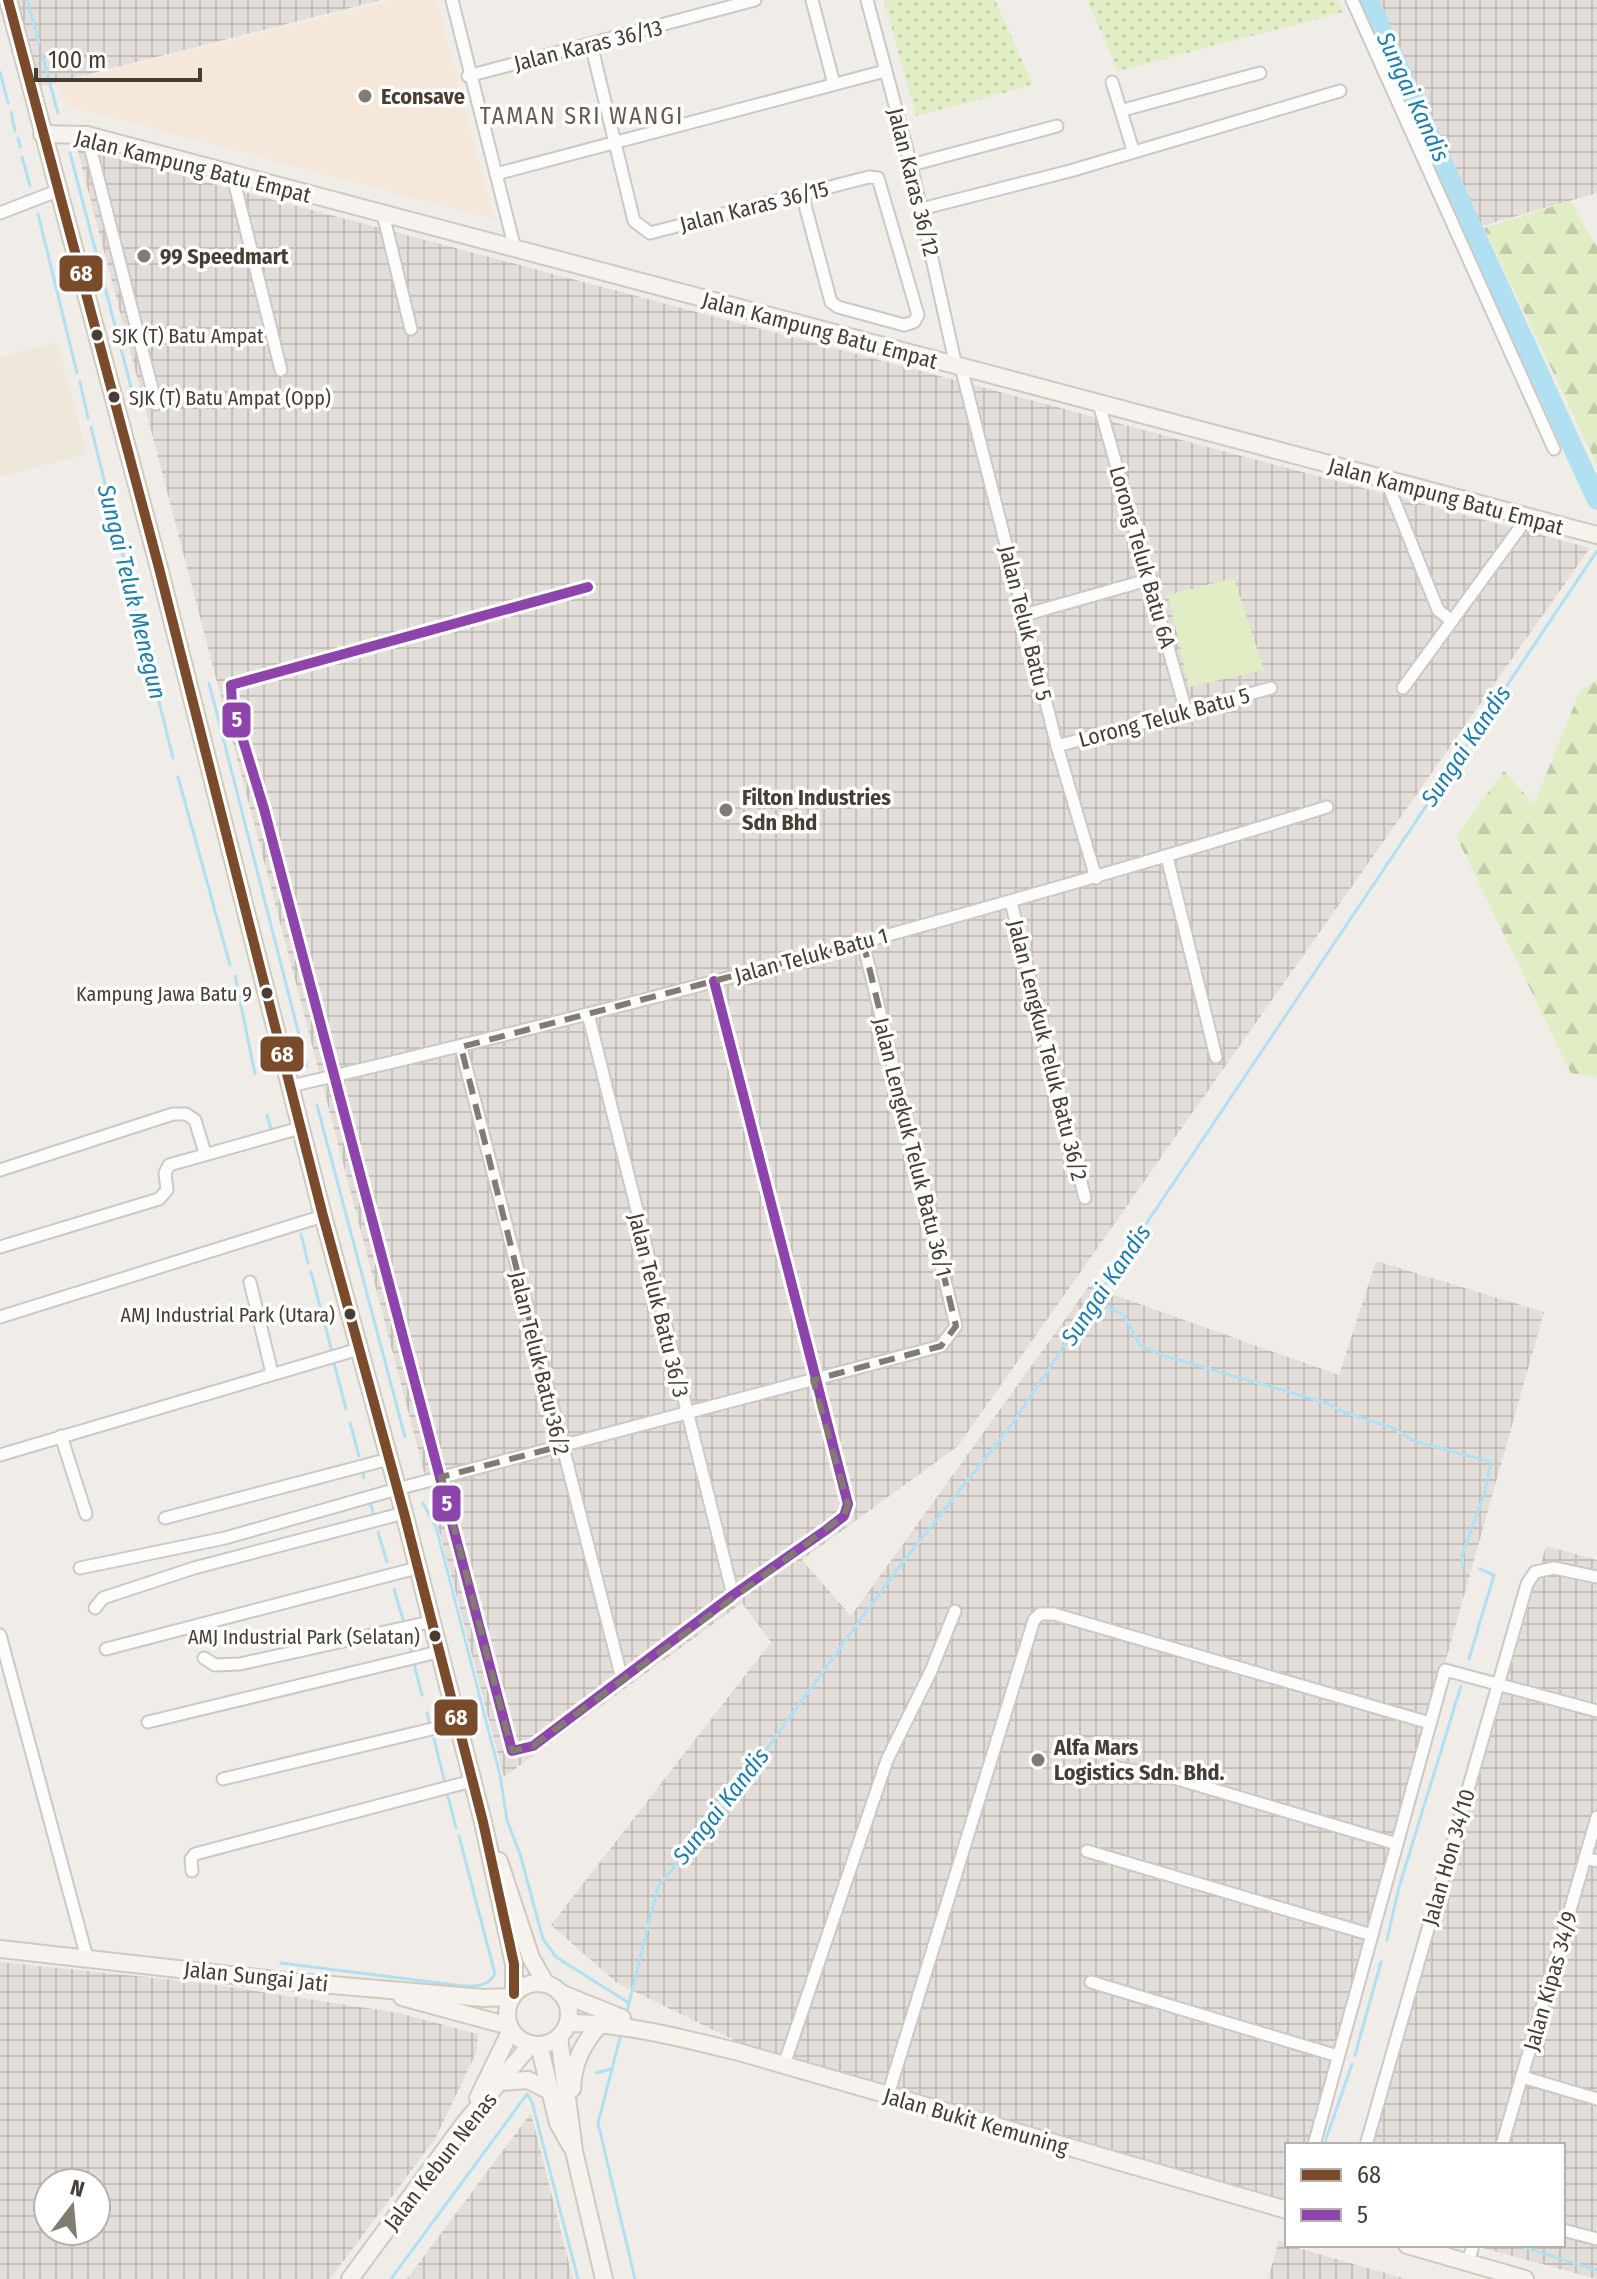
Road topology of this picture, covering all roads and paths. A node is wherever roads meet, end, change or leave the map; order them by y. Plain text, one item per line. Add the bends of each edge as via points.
1 (8, 0) edge
2 (452, 0) edge
3 (755, 0) edge
4 (812, 0) edge
5 (867, 0) edge
6 (1352, 0) edge
7 (591, 44) junction
8 (885, 71) junction
9 (1260, 73) dead end
10 (468, 76) junction
11 (1112, 82) dead end
12 (834, 84) junction
13 (1340, 91) dead end
14 (1123, 110) junction
15 (1057, 126) dead end
16 (42, 134) junction
17 (87, 135) junction
18 (615, 142) junction
19 (1133, 150) junction
20 (911, 165) junction
21 (232, 173) junction
22 (496, 174) junction
23 (57, 191) junction
24 (802, 194) junction
25 (921, 209) junction
26 (0, 213) edge
27 (383, 214) junction
28 (515, 249) junction
29 (411, 329) dead end
30 (959, 367) junction
31 (281, 370) dead end
32 (156, 404) dead end
33 (1099, 404) junction
34 (1554, 449) dead end
35 (1386, 480) junction
36 (1527, 518) junction
37 (1597, 535) edge
38 (1151, 579) junction
39 (588, 587) dead end
40 (1024, 615) junction
41 (1452, 621) junction
42 (1271, 688) dead end
43 (1403, 688) dead end
44 (1186, 711) junction
45 (1057, 746) junction
46 (1327, 807) dead end
47 (1167, 857) junction
48 (1096, 878) junction
49 (1011, 902) junction
50 (863, 942) junction
51 (714, 981) junction
52 (588, 1014) junction
53 (461, 1047) junction
54 (1216, 1057) dead end
55 (334, 1076) junction
56 (291, 1086) junction
57 (300, 1128) junction
58 (205, 1153) junction
59 (0, 1170) edge
60 (1085, 1198) dead end
61 (323, 1216) junction
62 (0, 1247) edge
63 (250, 1282) dead end
64 (0, 1317) edge
65 (359, 1349) junction
66 (272, 1373) junction
67 (813, 1380) junction
68 (685, 1413) junction
69 (61, 1436) junction
70 (561, 1446) junction
71 (0, 1455) edge
72 (389, 1459) junction
73 (441, 1477) junction
74 (397, 1489) junction
75 (404, 1513) junction
76 (86, 1514) dead end
77 (165, 1518) dead end
78 (80, 1568) dead end
79 (417, 1568) junction
80 (1597, 1577) edge
81 (733, 1595) junction
82 (95, 1608) dead end
83 (955, 1611) dead end
84 (430, 1622) junction
85 (0, 1635) edge
86 (106, 1649) dead end
87 (438, 1652) junction
88 (204, 1658) dead end
89 (622, 1679) junction
90 (1498, 1684) junction
91 (1597, 1711) edge
92 (148, 1722) dead end
93 (457, 1723) junction
94 (1430, 1723) junction
95 (1112, 1767) dead end
96 (223, 1779) dead end
97 (472, 1781) junction
98 (1597, 1817) edge
99 (483, 1822) junction
100 (1397, 1844) junction
101 (1087, 1851) dead end
102 (1591, 1859) edge
103 (192, 1871) dead end
104 (1372, 1935) junction
105 (0, 1949) edge
106 (87, 1958) junction
107 (1091, 1982) dead end
108 (366, 1987) junction
109 (553, 1988) junction
110 (513, 1995) junction
111 (601, 2023) junction
112 (510, 2028) junction
113 (563, 2030) junction
114 (665, 2034) junction
115 (535, 2044) junction
116 (1338, 2056) junction
117 (784, 2065) junction
118 (1522, 2077) junction
119 (501, 2082) junction
120 (548, 2090) junction
121 (888, 2095) junction
122 (1597, 2099) edge
123 (573, 2123) junction
124 (464, 2124) junction
125 (1315, 2143) edge
126 (1367, 2143) edge
127 (1503, 2143) edge
128 (574, 2151) junction
129 (1285, 2209) edge
130 (1565, 2231) edge
131 (1597, 2239) edge
132 (1414, 2247) edge
133 (1472, 2247) edge
134 (1468, 2263) junction
135 (350, 2279) edge
136 (604, 2279) edge
137 (1525, 2279) edge

1 - 16 main road
2 - 10 street
3 - 7 street, Jalan Karas 36/13
4 - 12 street
5 - 8 street, Jalan Karas 36/12
6 - 34 street
7 - 10 street, Jalan Karas 36/13
7 - 18 street
8 - 12 street
8 - 20 street, Jalan Karas 36/12
9 - 14 street
10 - 22 street
11 - 14 street
12 - 18 street
13 - 19 street
14 - 19 street
15 - 20 street
16 - 17 main road, Jalan Kampung Batu Empat
16 - 23 main road
17 - 21 main road, Jalan Kampung Batu Empat
17 - 32 street
18 - 22 street
18 - 24 street, Jalan Karas 36/15 via 634,221 650,233
19 - 25 street
20 - 25 street, Jalan Karas 36/12
21 - 27 main road, Jalan Kampung Batu Empat
21 - 31 street
22 - 28 street
23 - 26 street
23 - 56 main road
24 - 24 street, Jalan Karas 36/15 via 878,178 918,315 914,322 904,325 831,302
25 - 30 street, Jalan Karas 36/12
27 - 28 main road, Jalan Kampung Batu Empat
27 - 29 street
28 - 30 main road, Jalan Kampung Batu Empat
30 - 33 main road, Jalan Kampung Batu Empat
30 - 40 street, Jalan Teluk Batu 5
33 - 35 main road, Jalan Kampung Batu Empat
33 - 38 street, Lorong Teluk Batu 6A
35 - 36 main road, Jalan Kampung Batu Empat
35 - 41 street via 1438,610
36 - 37 main road, Jalan Kampung Batu Empat
36 - 41 street
38 - 40 street
38 - 44 street, Lorong Teluk Batu 6A
39 - 55 street via 231,685
40 - 45 street, Jalan Teluk Batu 5
41 - 43 street
42 - 44 street, Lorong Teluk Batu 5
44 - 45 street, Lorong Teluk Batu 5
45 - 48 street, Jalan Teluk Batu 5
46 - 47 street, Jalan Teluk Batu 1
47 - 48 street, Jalan Teluk Batu 1
47 - 54 street
48 - 49 street, Jalan Teluk Batu 1
49 - 50 street, Jalan Teluk Batu 1
49 - 60 street, Jalan Lengkuk Teluk Batu 36/2
50 - 51 street, Jalan Teluk Batu 1
50 - 67 street, Jalan Lengkuk Teluk Batu 36/1 via 956,1326 941,1346
51 - 52 street, Jalan Teluk Batu 1
51 - 67 street
52 - 53 street, Jalan Teluk Batu 1
52 - 68 street, Jalan Teluk Batu 36/3
53 - 55 street, Jalan Teluk Batu 1
53 - 70 street, Jalan Teluk Batu 36/2
55 - 56 street, Jalan Teluk Batu 1
55 - 73 street
56 - 57 main road
57 - 58 street
57 - 61 main road
58 - 59 street via 195,1120 173,1114
58 - 62 street via 169,1165 167,1190 159,1199
61 - 64 street
61 - 65 main road
63 - 66 street
65 - 66 street
65 - 72 main road
66 - 69 street
67 - 68 street
67 - 81 street via 848,1504 844,1516
68 - 70 street
68 - 81 street, Jalan Teluk Batu 36/3
69 - 71 street
69 - 76 street
70 - 73 street
70 - 89 street, Jalan Teluk Batu 36/2
72 - 74 main road
72 - 77 street
73 - 74 street
73 - 89 street via 512,1751 533,1746
74 - 75 main road
74 - 78 street via 225,1538
75 - 79 main road
75 - 82 street via 194,1568 103,1598
79 - 84 main road
79 - 86 street
80 - 90 street, Jalan Hon 34/10 via 1554,1568 1535,1572
81 - 89 street
83 - 117 street via 887,1760
84 - 87 main road
84 - 88 street via 240,1664 215,1665
85 - 106 street
87 - 92 street
87 - 93 main road
90 - 91 street
90 - 94 street via 1445,1670
90 - 126 street, Jalan Hon 34/10
93 - 96 street
93 - 97 main road
94 - 100 street
94 - 121 street via 1040,1614
95 - 100 street via 1174,1778
97 - 99 main road
97 - 103 street via 195,1854
98 - 102 street, Jalan Kipas 34/9
99 - 109 main road via 531,1958
99 - 110 main road via 514,1964
100 - 104 street
101 - 104 street
102 - 118 street, Jalan Kipas 34/9
104 - 116 street
105 - 106 main road, Jalan Sungai Jati
106 - 108 main road, Jalan Sungai Jati
107 - 116 street
108 - 110 main road, Jalan Sungai Jati via 484,1998
108 - 112 main road
109 - 110 main road via 535,1983
109 - 113 main road via 568,2007
109 - 114 main road, Jalan Bukit Kemuning
110 - 112 main road via 507,2011
111 - 113 main road, Jalan Bukit Kemuning
111 - 114 main road, Jalan Bukit Kemuning
111 - 123 main road via 576,2060
112 - 115 main road
112 - 124 main road
113 - 115 main road
113 - 123 main road
114 - 117 main road, Jalan Bukit Kemuning
115 - 119 main road, Jalan Kebun Nenas
115 - 120 main road
116 - 125 street
117 - 121 main road, Jalan Bukit Kemuning
118 - 122 street
118 - 127 street, Jalan Kipas 34/9
119 - 120 main road via 528,2080
119 - 124 main road, Jalan Kebun Nenas
120 - 128 main road
121 - 129 main road, Jalan Bukit Kemuning
123 - 128 main road
124 - 135 main road, Jalan Kebun Nenas
128 - 136 main road
130 - 131 street
132 - 134 main road
133 - 134 street
134 - 137 main road

